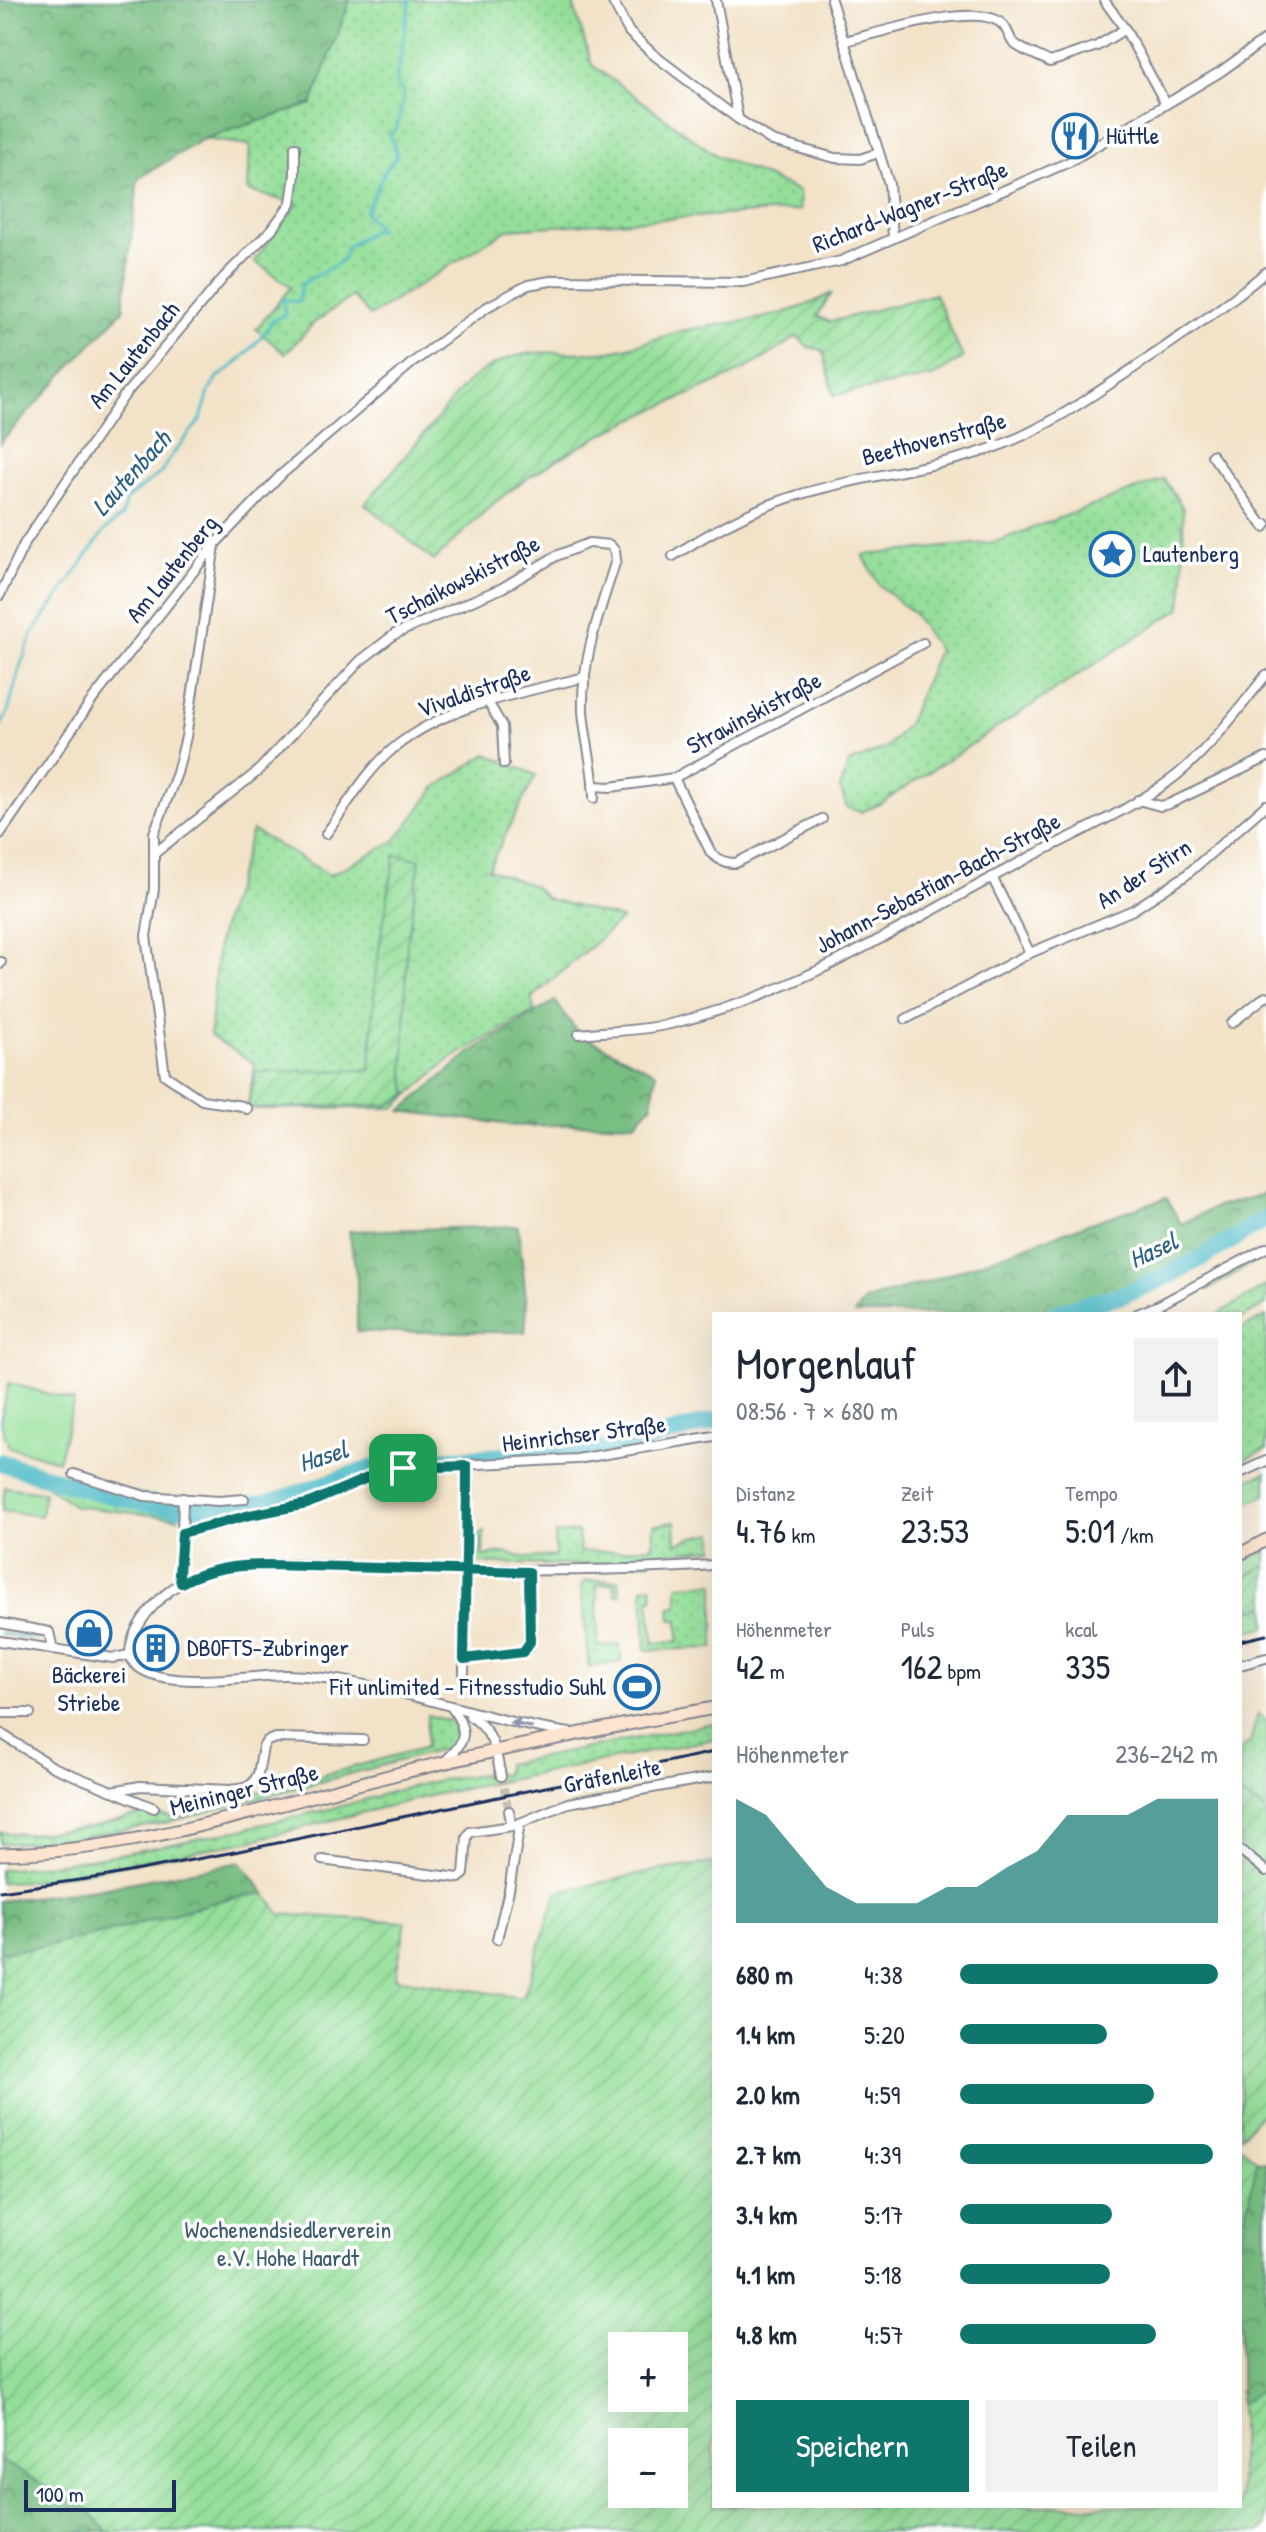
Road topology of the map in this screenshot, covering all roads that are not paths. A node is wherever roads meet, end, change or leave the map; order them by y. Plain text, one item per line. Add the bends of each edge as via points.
1 (612, 0) edge
2 (716, 0) edge
3 (831, 0) edge
4 (1104, 0) edge
5 (1125, 29) junction
6 (1266, 39) edge
7 (845, 41) junction
8 (1166, 104) junction
9 (738, 119) junction
10 (295, 147) dead end
11 (878, 153) junction
12 (893, 237) junction
13 (1266, 272) edge
14 (412, 363) joint
15 (1212, 455) dead end
16 (1266, 524) edge
17 (215, 544) junction
18 (673, 556) dead end
19 (0, 595) edge
20 (923, 643) dead end
21 (1266, 675) edge
22 (585, 677) junction
23 (488, 702) junction
24 (1266, 758) edge
25 (504, 764) dead end
26 (674, 778) junction
27 (593, 786) junction
28 (594, 798) dead end
29 (1138, 800) junction
30 (1266, 805) edge
31 (822, 819) dead end
32 (0, 834) edge
33 (326, 834) dead end
34 (155, 853) junction
35 (992, 877) junction
36 (1030, 953) junction
37 (1266, 996) edge
38 (906, 1019) dead end
39 (1232, 1023) dead end
40 (579, 1034) dead end
41 (247, 1109) dead end
42 (1266, 1248) edge
43 (1142, 1312) edge
44 (712, 1436) edge
45 (1266, 1461) edge
46 (467, 1466) junction
47 (1242, 1472) edge
48 (74, 1474) dead end
49 (183, 1498) junction
50 (244, 1499) dead end
51 (182, 1533) junction
52 (1266, 1540) edge
53 (1242, 1553) edge
54 (712, 1565) edge
55 (465, 1570) junction
56 (529, 1572) junction
57 (181, 1583) junction
58 (0, 1623) edge
59 (0, 1641) edge
60 (53, 1649) junction
61 (130, 1655) junction
62 (1266, 1658) edge
63 (464, 1659) junction
64 (1242, 1664) edge
65 (464, 1674) dead end
66 (452, 1708) junction
67 (712, 1708) edge
68 (462, 1711) junction
69 (0, 1713) edge
70 (30, 1713) dead end
71 (0, 1733) edge
72 (581, 1735) junction
73 (363, 1740) dead end
74 (496, 1751) junction
75 (444, 1763) junction
76 (501, 1776) tunnel mouth
77 (712, 1777) edge
78 (112, 1791) junction
79 (154, 1808) dead end
80 (509, 1811) tunnel mouth
81 (516, 1824) junction
82 (1242, 1852) edge
83 (0, 1854) edge
84 (322, 1860) dead end
85 (1266, 1871) edge
86 (497, 1939) dead end

1 - 9 street via 629,32
2 - 9 street
3 - 7 street
4 - 5 street
5 - 7 street via 1097,46 1050,62 1013,43 995,19 980,16 939,18
5 - 8 street
6 - 8 street, Richard-Wagner-Straße
7 - 11 street
8 - 12 street, Richard-Wagner-Straße via 1069,162
9 - 11 street via 772,141 811,153 860,159
10 - 19 street, Am Lautenbach via 291,203 124,396 24,544
11 - 12 street via 889,184
12 - 14 street, Richard-Wagner-Straße via 831,265 743,282 556,280 528,285 487,307
13 - 18 street, Beethovenstraße via 1172,342 1019,437 951,460 795,495 718,528
14 - 17 street, Am Lautenberg via 282,474
15 - 16 street
17 - 32 street, Am Lautenberg via 90,703
17 - 34 street via 186,737 154,833
20 - 26 street, Strawinskistraße
21 - 29 street, Johann-Sebastian-Bach-Straße via 1234,717 1177,774
22 - 23 street, Vivaldistraße
22 - 27 street, Tschaikowskistraße via 583,710
22 - 34 street, Tschaikowskistraße via 616,560 610,545 589,543 556,556 502,588 395,634 360,661 257,772
23 - 25 street via 502,726
23 - 33 street, Vivaldistraße via 438,720 386,755
24 - 29 street, An der Stirn via 1169,804
26 - 27 street, Strawinskistraße
26 - 31 street via 711,853 728,863
27 - 28 street, Tschaikowskistraße
29 - 35 street, Johann-Sebastian-Bach-Straße
30 - 36 street, An der Stirn via 1185,876 1133,910
34 - 41 street via 146,936 165,1075 202,1100
35 - 36 street
35 - 40 street, Johann-Sebastian-Bach-Straße via 800,980 669,1024
36 - 38 street, An der Stirn
37 - 39 street
42 - 43 street
44 - 46 street, Heinrichser Straße via 577,1459
45 - 47 street
46 - 51 street, Heinrichser Straße via 381,1472 307,1504
46 - 55 street
48 - 49 street via 145,1496
49 - 50 street
49 - 51 street
51 - 57 street
52 - 53 main road
54 - 56 street
55 - 56 street
55 - 57 street via 247,1565 211,1570
55 - 63 street
56 - 63 street via 528,1648
57 - 61 street via 154,1605 133,1639
58 - 60 street via 49,1632
59 - 60 street
60 - 61 street via 113,1658
61 - 66 street, Meininger Straße via 139,1668 176,1679 319,1678
62 - 64 street
63 - 65 street
66 - 68 street, Meininger Straße
66 - 75 street via 463,1738
67 - 72 main road, Meininger Straße
72 -> 68 street, Meininger Straße
68 - 74 street, Meininger Straße via 484,1726
69 - 70 street
71 - 78 street via 53,1767
72 - 74 main road, Meininger Straße
73 - 78 street via 267,1741 258,1774 245,1788 140,1786
74 - 75 main road, Meininger Straße
74 - 76 street
75 - 83 main road, Meininger Straße via 137,1840
77 - 81 street, Gräfenleite via 568,1803
78 - 79 street
80 - 81 street
81 - 84 street, Gräfenleite via 470,1832 459,1878
81 - 86 street
82 - 85 street

